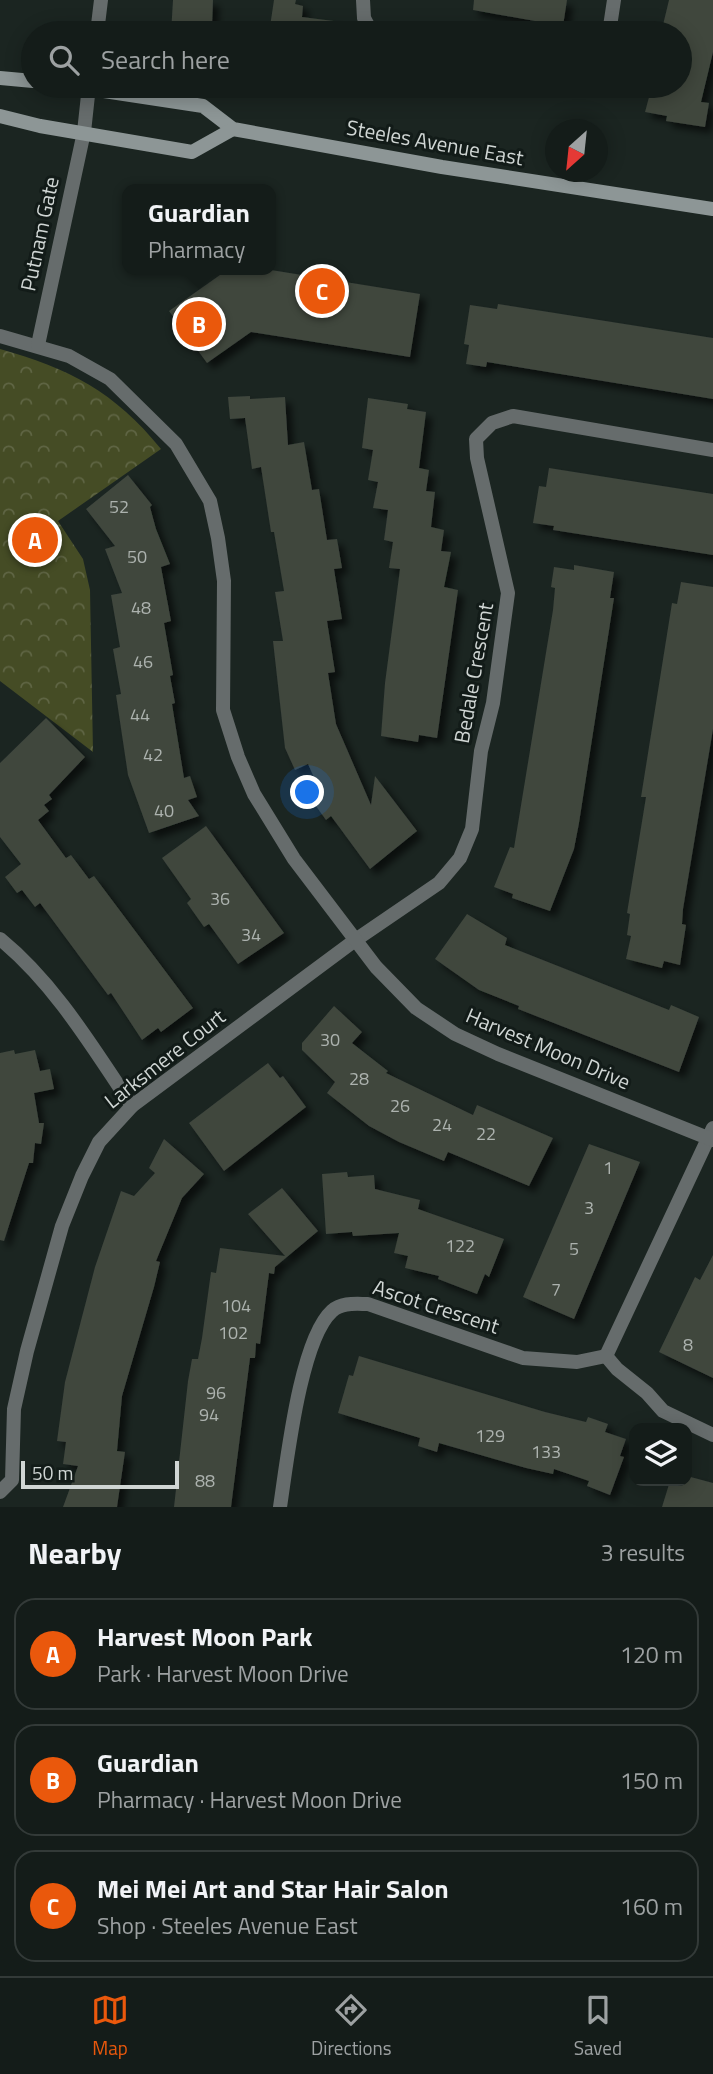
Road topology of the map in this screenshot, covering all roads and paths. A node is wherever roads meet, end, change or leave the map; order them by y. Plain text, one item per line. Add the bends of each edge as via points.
1 (101, 0) edge
2 (363, 0) edge
3 (614, 0) edge
4 (98, 21) edge
5 (366, 21) edge
6 (611, 21) edge
7 (0, 78) edge
8 (21, 80) edge
9 (88, 98) edge
10 (155, 98) edge
11 (0, 116) edge
12 (233, 129) junction
13 (84, 132) junction
14 (713, 209) edge
15 (0, 336) edge
16 (38, 345) junction
17 (713, 450) edge
18 (0, 939) edge
19 (354, 941) junction
20 (132, 1107) junction
21 (711, 1135) edge
22 (606, 1356) junction
23 (713, 1435) edge
24 (0, 1492) edge
25 (280, 1507) edge

1 - 4 street
2 - 5 street
3 - 6 street
7 - 8 main road
9 - 13 street, Putnam Gate
10 - 12 main road, Steeles Avenue East via 203,106
11 - 13 main road
12 - 13 main road via 192,152
12 - 14 main road, Steeles Avenue East
13 - 16 street, Putnam Gate
15 - 16 street, Harvest Moon Drive
16 - 19 street, Harvest Moon Drive via 110,379 141,407 176,444 210,501 224,581 223,710 237,757 294,859
17 - 19 street, Bedale Crescent via 513,416 492,423 476,439 508,593 472,828 460,858 439,883
18 - 20 street via 23,957 66,1010
19 - 20 street, Larksmere Court
19 - 21 street, Harvest Moon Drive via 416,1007 455,1034
20 - 24 street, Larksmere Court via 99,1142 62,1226 14,1409 12,1480
21 - 22 street
22 - 23 street via 663,1411
22 - 25 street, Ascot Crescent via 578,1362 523,1358 368,1304 347,1303 333,1310 315,1337 293,1425

